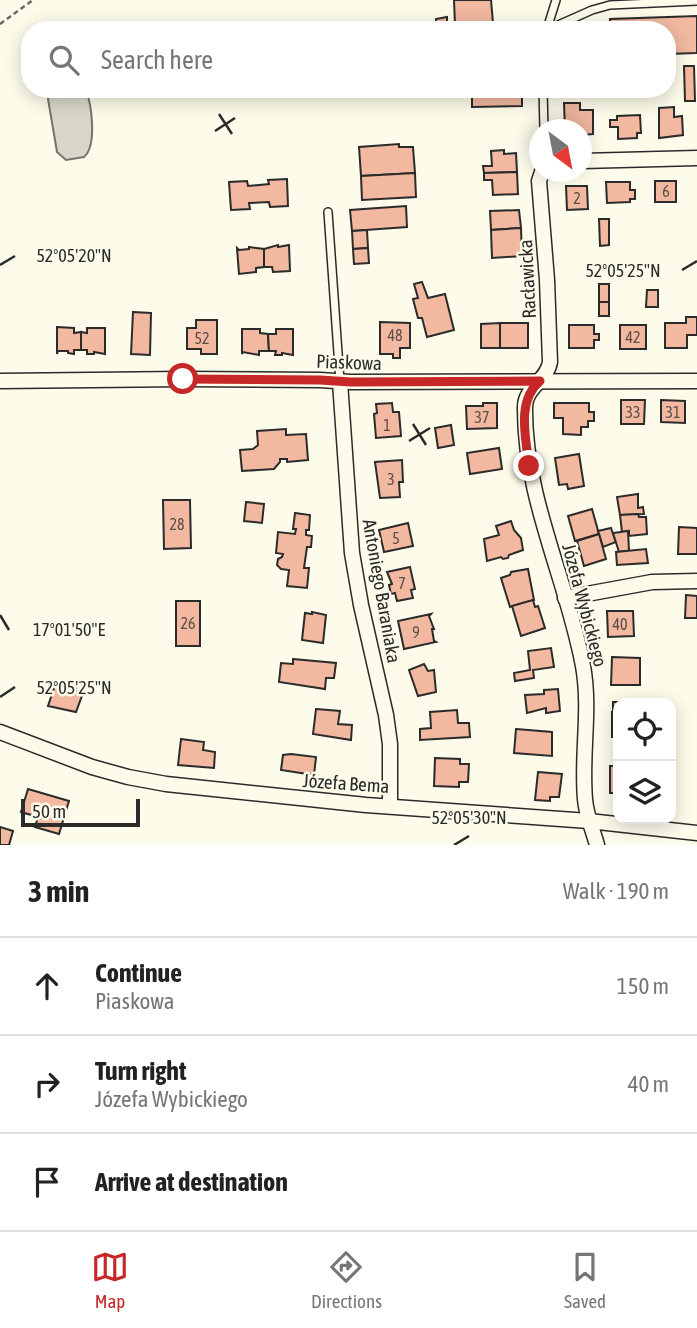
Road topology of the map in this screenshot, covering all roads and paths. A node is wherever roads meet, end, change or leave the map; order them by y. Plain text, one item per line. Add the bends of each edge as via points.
1 (33, 0) edge
2 (556, 0) edge
3 (697, 1) edge
4 (550, 21) edge
5 (565, 21) edge
6 (0, 24) edge
7 (543, 98) edge
8 (544, 119) edge
9 (697, 158) edge
10 (592, 161) edge
11 (539, 182) edge
12 (328, 212) dead end
13 (540, 381) junction
14 (697, 381) edge
15 (0, 382) edge
16 (340, 382) junction
17 (697, 581) edge
18 (565, 598) junction
19 (0, 732) edge
20 (390, 806) junction
21 (589, 821) junction
22 (697, 833) edge
23 (597, 845) edge

1 - 6 path
2 - 4 lane
3 - 5 lane via 610,5
7 - 8 lane
9 - 10 street
11 - 13 street, Racławicka via 550,357
12 - 16 lane
13 - 14 street, Piaskowa
13 - 16 street, Piaskowa
13 - 18 street, Józefa Wybickiego via 525,401 527,445 538,504
15 - 16 street, Piaskowa
16 - 20 street, Antoniego Baraniaka via 350,537 386,715
17 - 18 street via 644,583
18 - 21 street, Józefa Wybickiego via 585,678 584,789
19 - 20 street, Józefa Bema via 72,761 136,779
20 - 21 street, Józefa Bema
21 - 22 street, Józefa Bema
21 - 23 street, Józefa Wybickiego

